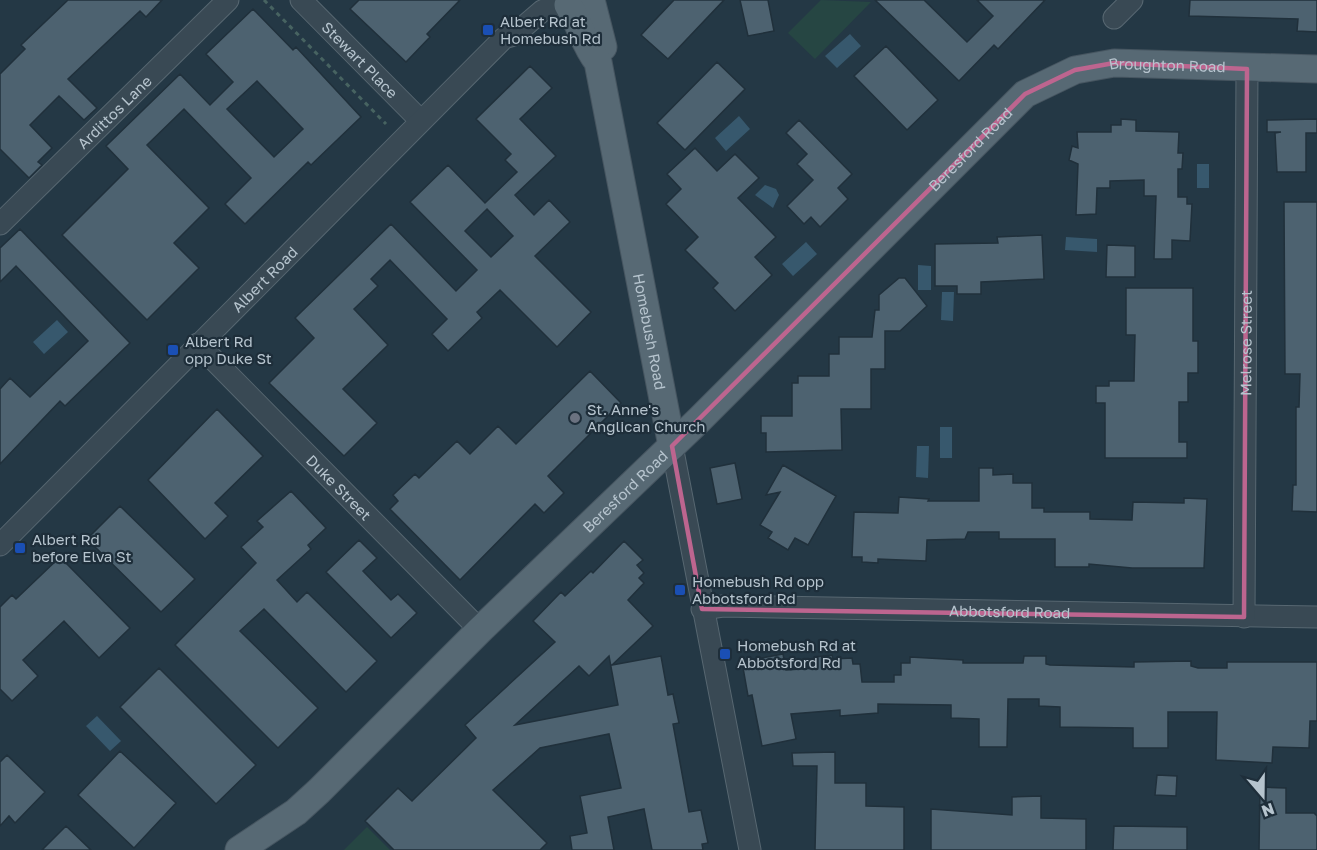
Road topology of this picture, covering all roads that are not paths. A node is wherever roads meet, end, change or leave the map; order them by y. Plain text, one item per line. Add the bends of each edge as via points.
1 (228, 0) edge
2 (301, 0) edge
3 (532, 0) edge
4 (1132, 0) edge
5 (572, 1) edge
6 (1114, 18) dead end
7 (504, 38) junction
8 (1247, 69) junction
9 (1317, 69) edge
10 (1024, 94) joint
11 (420, 120) junction
12 (0, 224) edge
13 (198, 345) junction
14 (672, 446) junction
15 (0, 545) edge
16 (702, 609) junction
17 (1244, 616) junction
18 (1317, 617) edge
19 (480, 630) junction
20 (239, 850) edge
21 (750, 850) edge

1 - 12 street, Ardittos Lane
2 - 11 street, Stewart Place
3 - 7 street, Albert Road via 504,27
4 - 6 street
5 - 7 street, Albert Road via 542,11 514,35
5 - 14 main road, Homebush Road via 604,49 598,62
7 - 11 street, Albert Road
8 - 9 main road, Broughton Road
8 - 10 main road, Broughton Road via 1114,63 1076,70
8 - 17 street, Melrose Street
10 - 14 main road, Beresford Road
11 - 13 street, Albert Road
13 - 15 street, Albert Road
13 - 19 street, Duke Street
14 - 16 street, Homebush Road
14 - 19 main road, Beresford Road
16 - 17 street, Abbotsford Road via 723,606
16 - 21 street, Homebush Road
17 - 18 street, Abbotsford Road
19 - 20 main road, Beresford Road via 311,798

